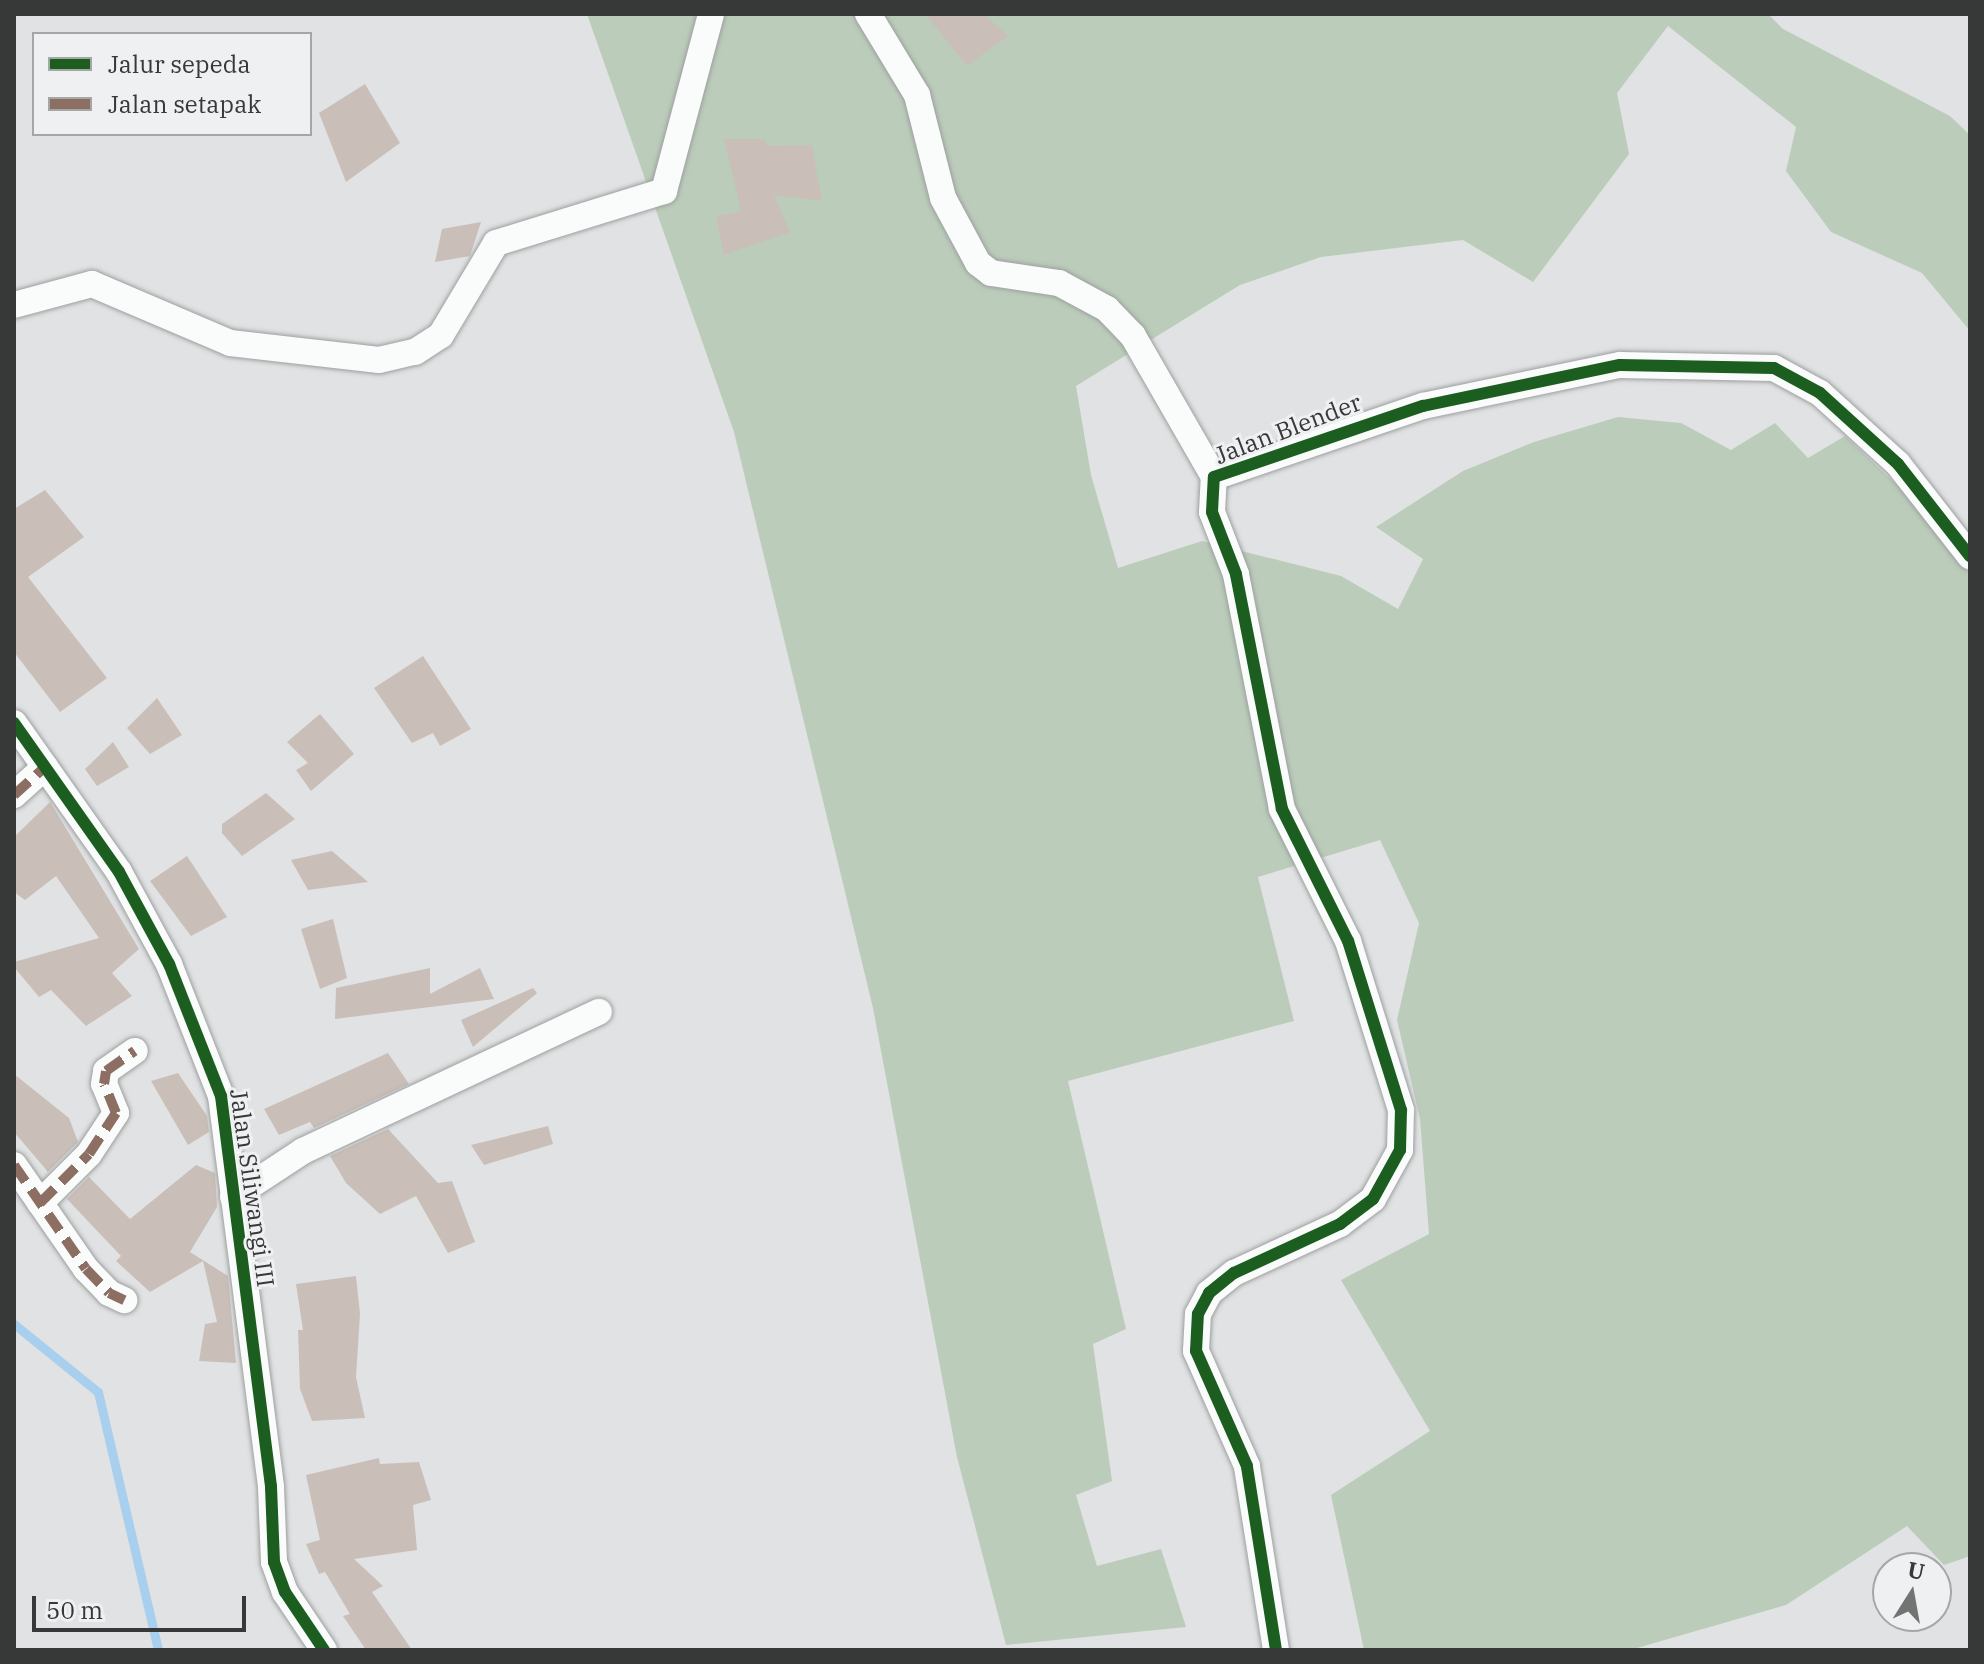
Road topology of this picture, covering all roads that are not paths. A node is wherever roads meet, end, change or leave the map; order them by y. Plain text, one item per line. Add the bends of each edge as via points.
1 (711, 14) edge
2 (868, 14) edge
3 (14, 305) edge
4 (1214, 477) junction
5 (1970, 556) edge
6 (14, 723) edge
7 (45, 767) junction
8 (14, 795) edge
9 (599, 1012) dead end
10 (135, 1051) dead end
11 (14, 1165) edge
12 (233, 1197) junction
13 (40, 1203) junction
14 (124, 1300) dead end
15 (324, 1650) edge
16 (1276, 1650) edge

1 - 3 street via 672,174 655,198 496,243 441,335 400,358 230,343 92,284
2 - 4 street via 917,95 947,208 978,263 991,273 1059,283 1107,309 1133,336
4 - 5 street, Jalan Blender via 1423,406 1620,365 1774,368 1820,393 1898,464
4 - 16 street, Jalan Blender via 1212,512 1236,574 1282,809 1348,941 1401,1110 1400,1150 1373,1199 1340,1224 1234,1273 1209,1293 1198,1314 1196,1351 1247,1466
6 - 7 street, Jalan Siliwangi III
7 - 8 street
7 - 12 street, Jalan Siliwangi III via 119,872 169,964 221,1096
9 - 12 street via 303,1151
10 - 13 street via 110,1066 103,1080 116,1113 89,1154
11 - 13 street
12 - 15 street, Jalan Siliwangi III via 271,1487 274,1562 285,1592
13 - 14 street via 97,1281

